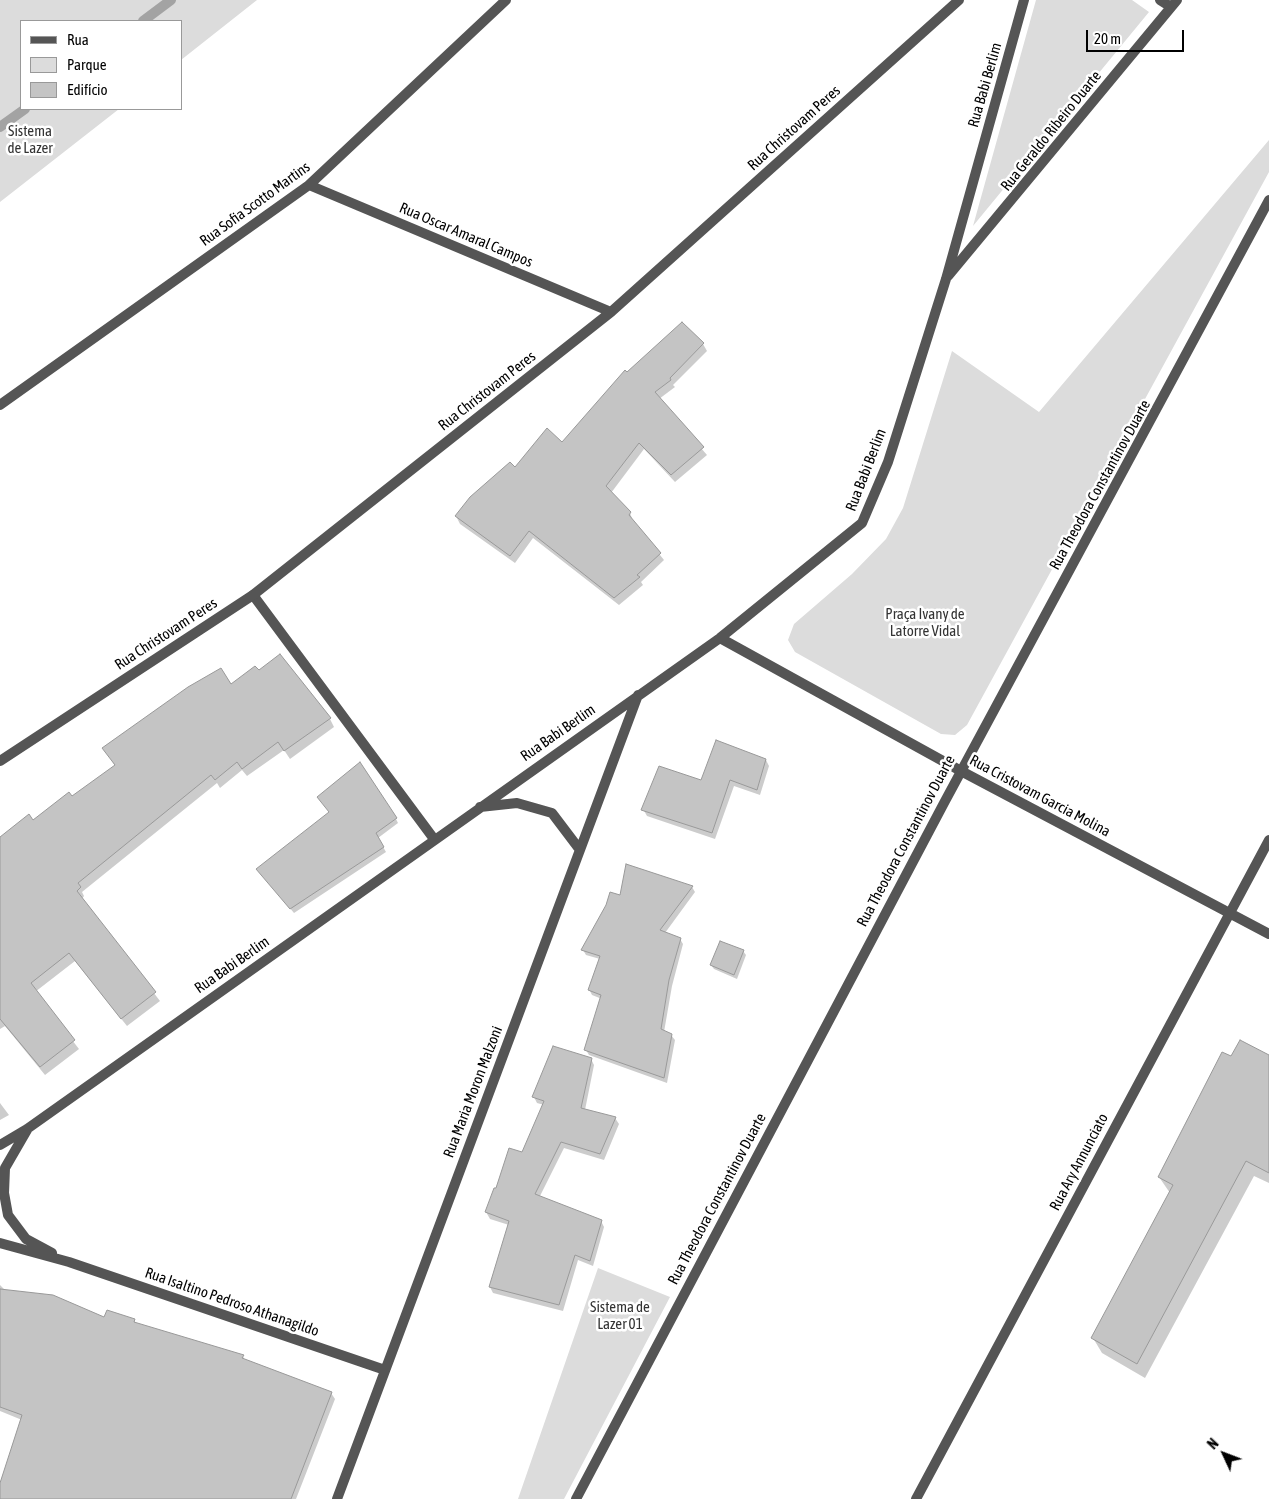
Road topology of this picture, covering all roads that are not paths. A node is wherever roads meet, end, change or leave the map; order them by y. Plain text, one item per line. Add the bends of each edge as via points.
1 (506, 0) edge
2 (959, 0) edge
3 (1024, 0) edge
4 (1160, 0) edge
5 (1174, 4) edge
6 (309, 185) junction
7 (1269, 200) edge
8 (946, 279) junction
9 (611, 312) junction
10 (0, 405) edge
11 (254, 595) junction
12 (720, 638) junction
13 (638, 695) junction
14 (0, 761) edge
15 (961, 771) junction
16 (479, 807) junction
17 (434, 839) junction
18 (1269, 840) edge
19 (580, 850) junction
20 (1229, 912) junction
21 (1269, 934) edge
22 (27, 1129) junction
23 (0, 1145) edge
24 (0, 1243) edge
25 (68, 1262) junction
26 (385, 1370) junction
27 (336, 1499) edge
28 (576, 1499) edge
29 (916, 1499) edge

1 - 6 street, Rua Sofia Scotto Martins
2 - 9 street, Rua Christovam Peres
3 - 8 street, Rua Babi Berlim
4 - 5 street
5 - 8 street, Rua Geraldo Ribeiro Duarte
6 - 9 street, Rua Oscar Amaral Campos
6 - 10 street, Rua Sofia Scotto Martins
7 - 15 street, Rua Theodora Constantinov Duarte
8 - 12 street, Rua Babi Berlim via 888,462 862,523
9 - 11 street, Rua Christovam Peres
11 - 14 street, Rua Christovam Peres
11 - 17 street
12 - 13 street, Rua Babi Berlim
12 - 15 street, Rua Cristovam Garcia Molina
13 - 16 street, Rua Babi Berlim
13 - 19 street, Rua Maria Moron Malzoni
15 - 20 street, Rua Cristovam Garcia Molina
15 - 28 street, Rua Theodora Constantinov Duarte
16 - 17 street, Rua Babi Berlim
16 - 19 street, Rua Babi Berlim via 517,803 552,813
17 - 22 street, Rua Babi Berlim
18 - 20 street, Rua Ary Annunciato
19 - 26 street, Rua Maria Moron Malzoni
20 - 21 street, Rua Cristovam Garcia Molina
20 - 29 street, Rua Ary Annunciato
22 - 23 street, Rua Babi Berlim
22 - 25 street, Rua Isaltino Pedroso Athanagildo via 5,1168 4,1194 8,1215 26,1239
24 - 25 street, Rua Isaltino Pedroso Athanagildo
25 - 26 street, Rua Isaltino Pedroso Athanagildo
26 - 27 street, Rua Maria Moron Malzoni

